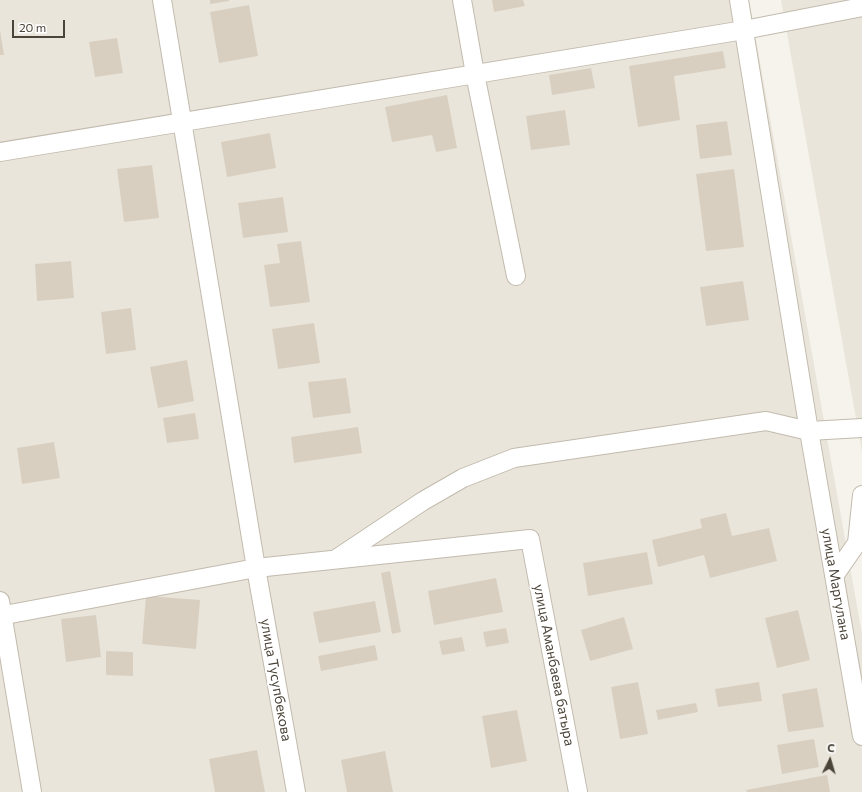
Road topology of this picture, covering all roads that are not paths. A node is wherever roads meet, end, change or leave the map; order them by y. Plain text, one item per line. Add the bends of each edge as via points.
1 (162, 0) edge
2 (462, 0) edge
3 (739, 0) edge
4 (862, 7) edge
5 (744, 30) junction
6 (475, 74) junction
7 (183, 122) junction
8 (0, 152) edge
9 (516, 276) dead end
10 (862, 428) edge
11 (809, 431) junction
12 (862, 495) edge
13 (334, 560) junction
14 (256, 568) junction
15 (834, 576) junction
16 (1, 611) edge
17 (862, 736) edge
18 (32, 792) edge
19 (296, 792) edge
20 (578, 792) edge

1 - 7 street, улица Тусупбекова
2 - 6 street
3 - 5 street, улица Маргулана
4 - 5 street
5 - 6 street
5 - 11 street, улица Маргулана
6 - 7 street
6 - 9 street
7 - 8 street
7 - 14 street, улица Тусупбекова
10 - 11 street
11 - 13 street via 766,421 514,458 463,478 422,501
11 - 15 street, улица Маргулана
12 - 15 street via 857,543
13 - 14 street
13 - 20 street, улица Аманбаева батыра via 530,539
14 - 16 street
14 - 19 street, улица Тусупбекова
15 - 17 street, улица Маргулана
16 - 18 street

